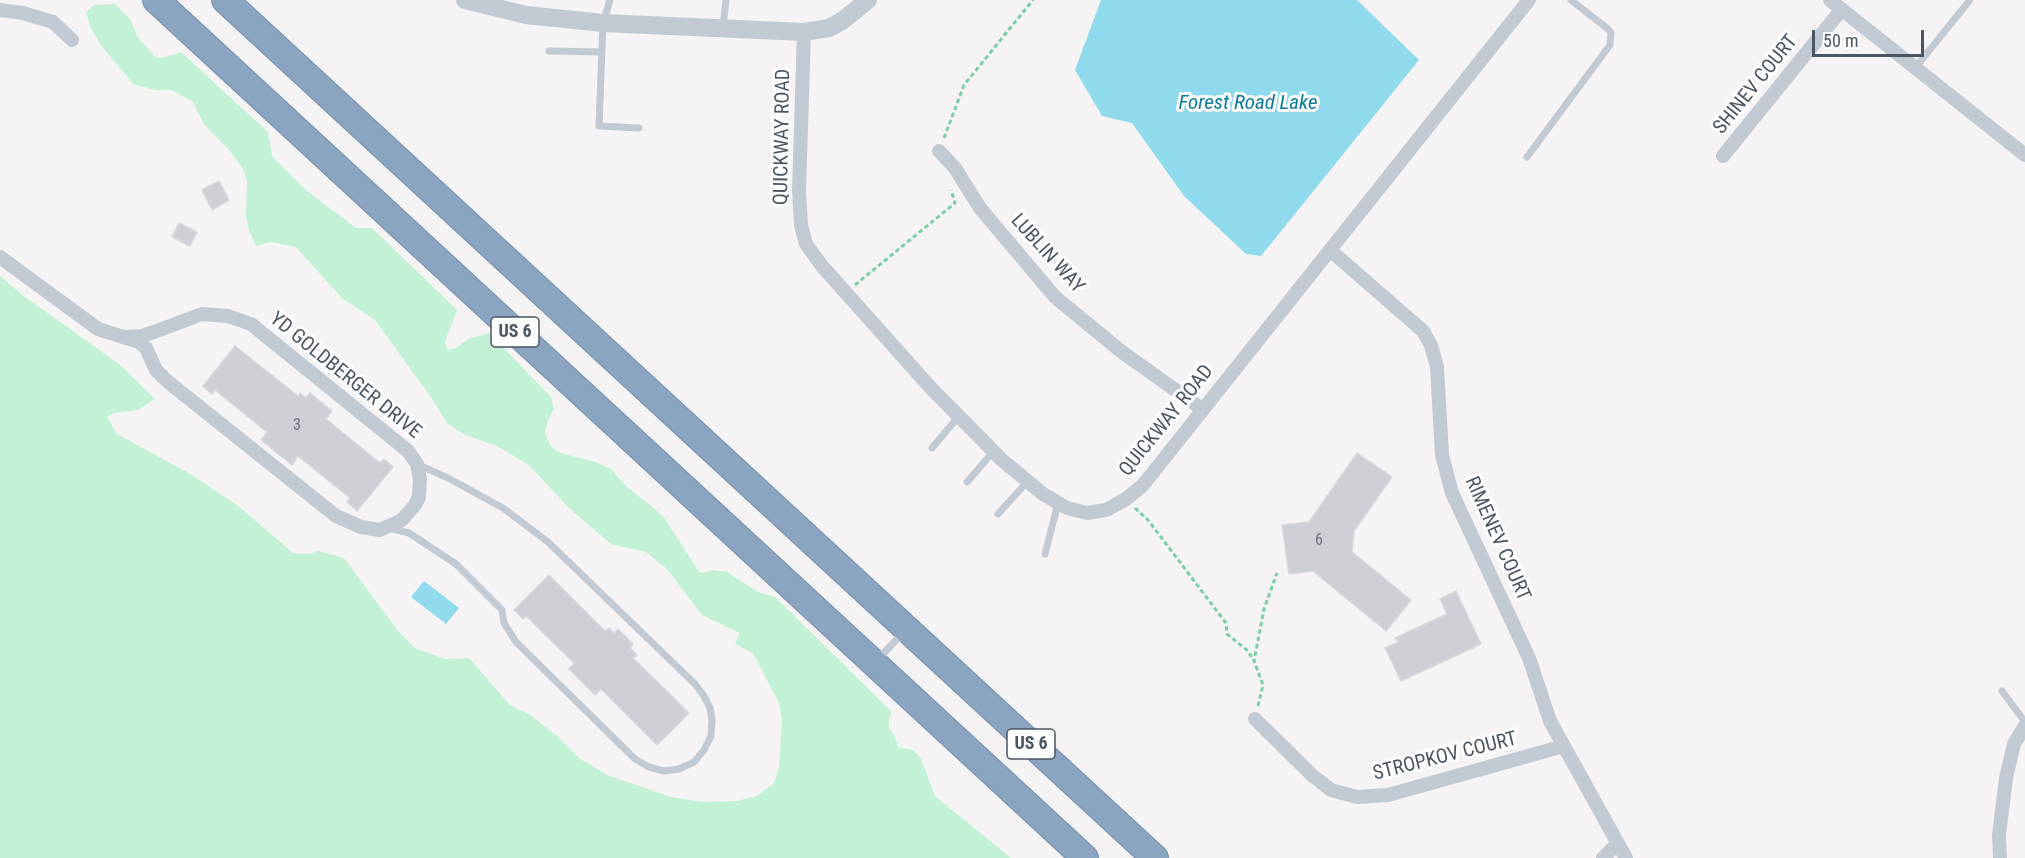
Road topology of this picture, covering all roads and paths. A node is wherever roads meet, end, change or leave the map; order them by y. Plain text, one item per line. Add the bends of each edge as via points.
1 (156, 0) edge
2 (225, 0) edge
3 (465, 0) edge
4 (610, 0) edge
5 (726, 0) edge
6 (868, 0) edge
7 (1033, 0) edge
8 (1571, 0) edge
9 (1830, 0) edge
10 (1970, 0) edge
11 (1526, 1) edge
12 (1842, 9) junction
13 (0, 10) edge
14 (603, 23) junction
15 (723, 29) junction
16 (804, 32) junction
17 (72, 40) dead end
18 (549, 51) dead end
19 (602, 52) junction
20 (1915, 68) junction
21 (639, 128) dead end
22 (939, 151) joint
23 (2025, 155) edge
24 (1723, 156) dead end
25 (1527, 157) dead end
26 (949, 182) dead end
27 (1330, 250) junction
28 (0, 257) edge
29 (846, 293) junction
30 (124, 337) junction
31 (1202, 410) junction
32 (959, 416) junction
33 (932, 448) dead end
34 (994, 451) junction
35 (417, 464) junction
36 (1028, 481) junction
37 (967, 482) dead end
38 (1126, 499) junction
39 (1058, 503) junction
40 (998, 514) dead end
41 (387, 528) junction
42 (1045, 554) dead end
43 (1277, 573) dead end
44 (907, 629) junction
45 (1254, 661) junction
46 (874, 663) junction
47 (2002, 691) dead end
48 (1255, 719) joint
49 (2025, 724) edge
50 (1564, 746) junction
51 (1618, 843) junction
52 (1085, 858) edge
53 (1155, 858) edge
54 (1603, 858) edge
55 (1626, 858) edge
56 (2000, 858) edge

1 - 46 highway, US 6
2 - 44 highway, US 6
3 - 14 street
4 - 14 lane
5 - 15 lane
6 - 16 street via 829,28
7 - 22 path via 964,85
8 - 25 lane via 1608,29 1610,45
9 - 12 street
10 - 20 lane
11 - 27 street, QUICKWAY ROAD
12 - 20 street
12 - 24 street, SHINEV COURT
13 - 17 street via 53,22
14 - 15 street
14 - 19 lane
15 - 16 street
16 - 29 street, QUICKWAY ROAD via 801,225 806,244
18 - 19 lane
19 - 21 lane via 599,126
20 - 23 street
22 - 31 street, LUBLIN WAY via 955,168 980,208 1055,297
26 - 29 path via 955,203
27 - 31 street, QUICKWAY ROAD
27 - 50 street, RIMENEV COURT via 1423,332 1431,345 1437,367 1442,455 1452,493 1529,658 1550,721
28 - 30 street, YD GOLDBERGER DRIVE via 98,330
29 - 32 street, QUICKWAY ROAD
30 - 35 street, YD GOLDBERGER DRIVE via 142,336 202,314 228,316 251,324 408,451
30 - 41 street, YD GOLDBERGER DRIVE via 143,345 156,370 167,381 336,516 372,530
31 - 38 street, QUICKWAY ROAD via 1143,485
32 - 33 lane
32 - 34 street, QUICKWAY ROAD
34 - 36 street, QUICKWAY ROAD
34 - 37 lane
35 - 41 street, YD GOLDBERGER DRIVE via 420,488 415,506
35 - 41 lane via 503,508 548,542 695,684 710,708 712,720 711,736 704,750 694,762 664,771 635,759 516,642 504,623 502,610 456,564 409,533
36 - 39 street, QUICKWAY ROAD
36 - 40 lane
38 - 39 street, QUICKWAY ROAD via 1106,510 1087,513
38 - 45 path via 1148,520 1226,623 1227,634
39 - 42 lane
43 - 45 path via 1264,609
44 - 46 lane
44 - 53 highway, US 6
45 - 48 path via 1263,685
46 - 52 highway, US 6
47 - 49 lane
48 - 50 street, STROPKOV COURT via 1313,776 1332,790 1357,796 1388,795
49 - 56 street via 2014,744 2006,778
50 - 51 street, RIMENEV COURT
51 - 54 street
51 - 55 street, RIMENEV COURT

